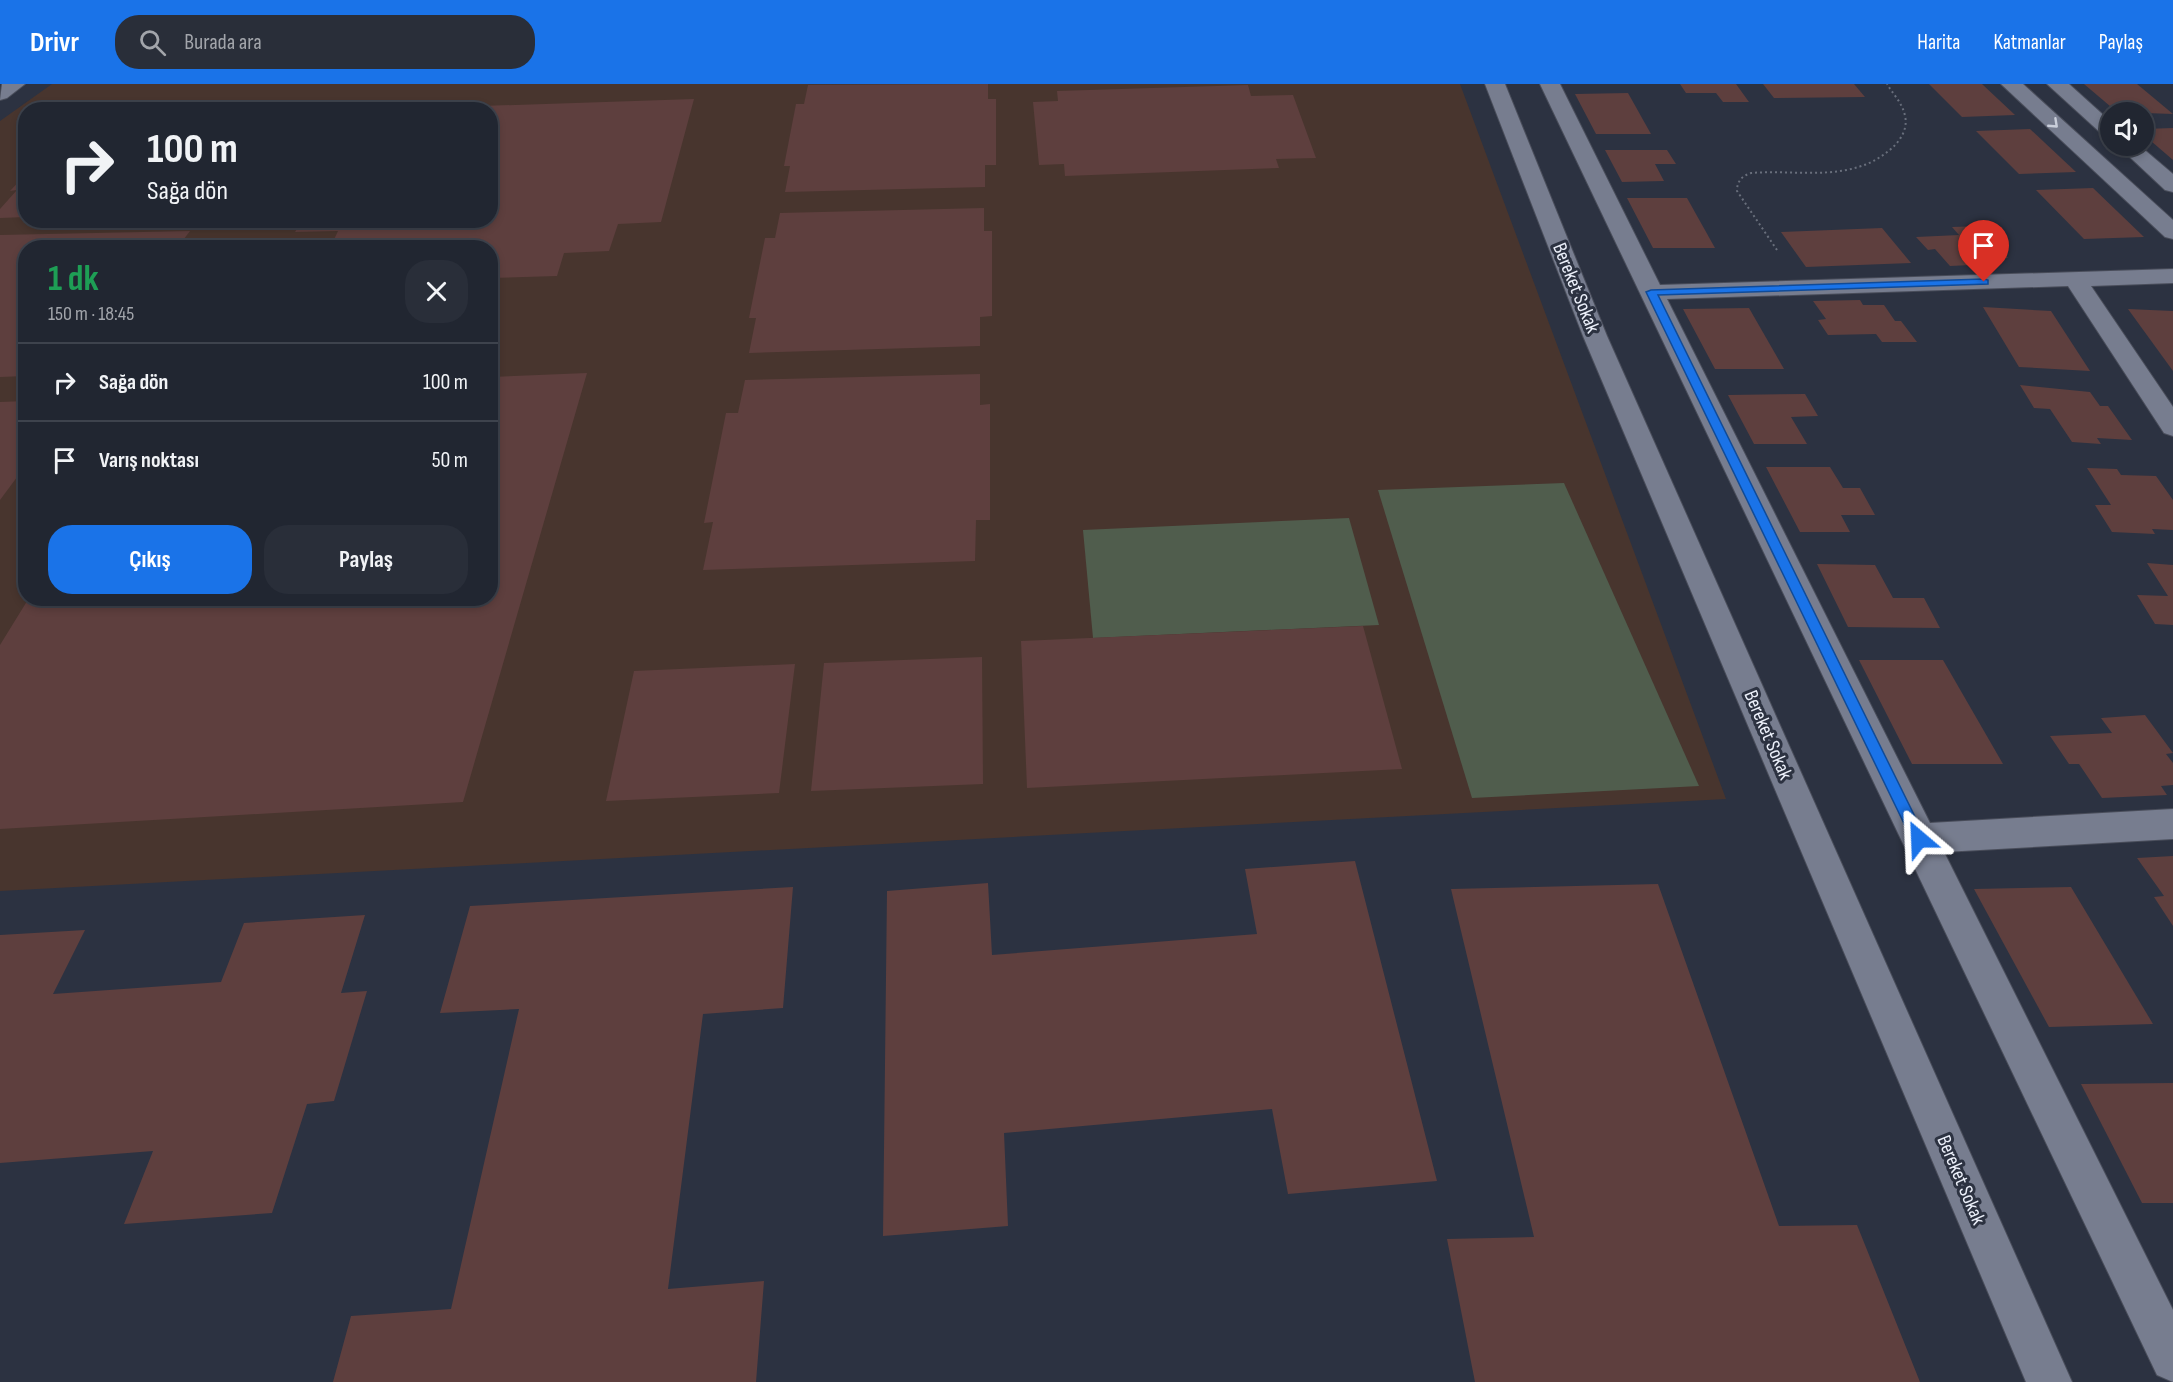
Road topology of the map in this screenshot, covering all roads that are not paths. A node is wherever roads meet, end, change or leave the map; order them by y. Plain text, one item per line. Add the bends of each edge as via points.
1 (15, 84) edge
2 (1495, 84) edge
3 (1550, 84) edge
4 (2011, 84) edge
5 (2057, 84) edge
6 (0, 94) edge
7 (2100, 122) edge
8 (2140, 156) edge
9 (2173, 185) edge
10 (2173, 232) edge
11 (2173, 276) edge
12 (2075, 279) junction
13 (1651, 292) junction
14 (2173, 427) edge
15 (2173, 824) edge
16 (1919, 839) junction
17 (2173, 1359) edge
18 (2049, 1382) edge

1 - 6 street
2 - 18 street, Bereket Sokak via 1595,336
3 - 13 street
4 -> 10 street
5 - 7 street
8 - 9 street
11 - 12 street
12 - 13 street
12 - 14 street
13 - 16 street
15 - 16 street
16 - 17 street

